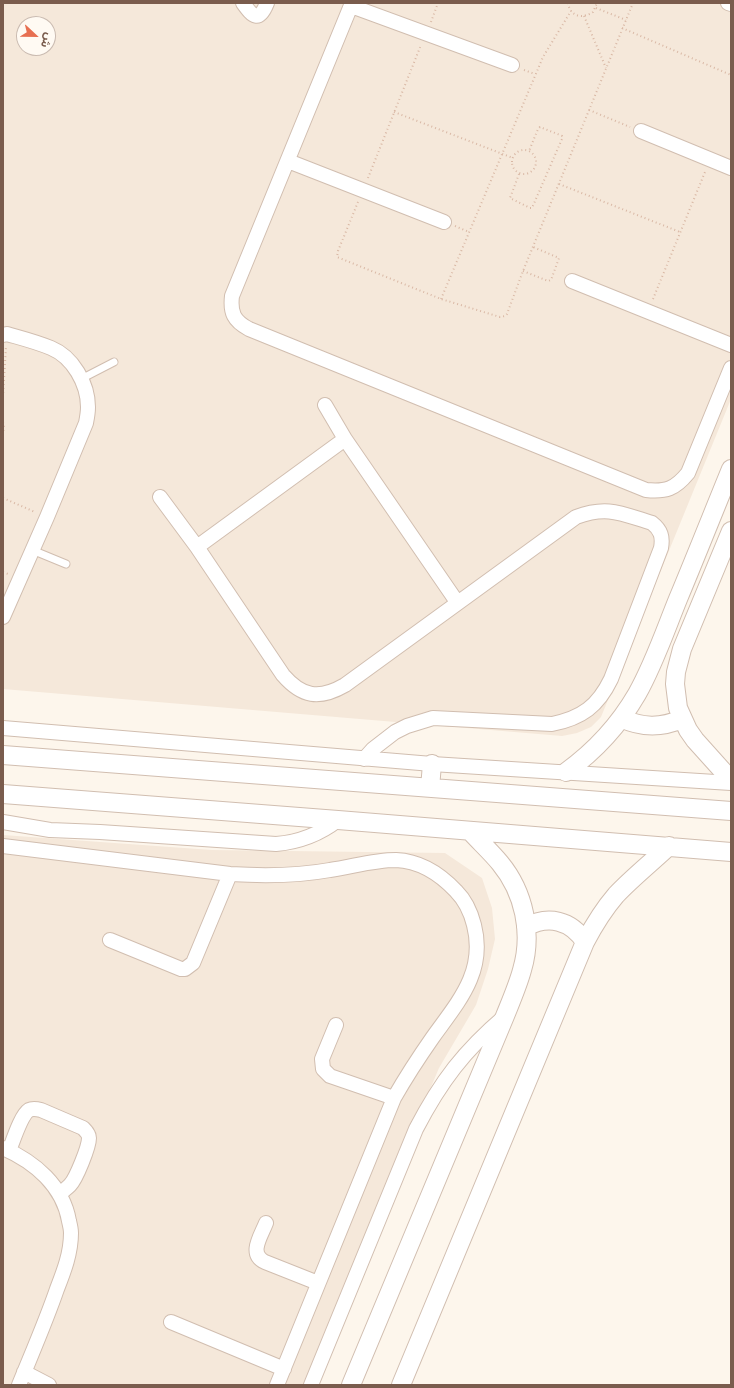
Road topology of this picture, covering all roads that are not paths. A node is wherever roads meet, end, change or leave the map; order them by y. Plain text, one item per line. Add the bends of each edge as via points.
1 (242, 3) edge
2 (267, 3) edge
3 (728, 3) edge
4 (731, 4) edge
5 (351, 5) edge
6 (512, 65) dead end
7 (641, 131) road end
8 (288, 161) junction
9 (731, 168) edge
10 (444, 222) dead end
11 (572, 281) dead end
12 (4, 333) edge
13 (731, 345) edge
14 (114, 362) dead end
15 (731, 368) edge
16 (82, 379) junction
17 (325, 405) dead end
18 (345, 440) junction
19 (731, 470) edge
20 (160, 497) dead end
21 (731, 530) edge
22 (196, 547) junction
23 (32, 550) junction
24 (66, 564) dead end
25 (457, 602) junction
26 (3, 617) edge
27 (621, 718) junction
28 (682, 719) junction
29 (3, 728) edge
30 (3, 755) edge
31 (364, 759) junction
32 (432, 764) junction
33 (566, 772) junction
34 (731, 780) edge
35 (731, 783) edge
36 (430, 788) junction
37 (3, 794) edge
38 (731, 811) edge
39 (338, 820) junction
40 (3, 822) edge
41 (470, 831) junction
42 (669, 846) junction
43 (4, 851) edge
44 (731, 852) edge
45 (230, 874) junction
46 (526, 927) junction
47 (110, 940) dead end
48 (585, 942) junction
49 (505, 1016) junction
50 (336, 1025) dead end
51 (394, 1098) junction
52 (6, 1150) edge
53 (60, 1194) junction
54 (266, 1223) dead end
55 (318, 1283) junction
56 (171, 1322) dead end
57 (284, 1369) junction
58 (21, 1379) edge
59 (49, 1385) edge
60 (277, 1385) edge
61 (311, 1385) edge
62 (351, 1385) edge
63 (401, 1385) edge

1 - 2 street via 254,16 262,14
3 - 4 street
5 - 6 street
5 - 8 street
7 - 9 street
8 - 10 street
8 - 15 street via 232,296 234,316 240,324 249,329 646,490 658,491 678,484 688,473
11 - 13 street
12 - 16 street via 52,348 69,361
14 - 16 lane
16 - 23 street via 88,408 86,423
17 - 18 street
18 - 22 street
18 - 25 street
19 - 27 street via 645,678
20 - 22 street
21 - 28 street via 678,660 675,684
22 - 25 street via 282,675 292,686 304,693 318,695 332,692
23 - 24 lane
23 - 26 street
25 - 31 street via 576,517 584,514 611,511 652,523 658,527 661,534 662,548 610,679 598,701 588,710 577,717 552,724 433,718 395,732
27 - 28 street via 647,726 665,725
27 - 33 street via 584,759
28 - 34 street via 696,740
29 - 31 street
30 - 36 street
31 - 32 street
32 - 33 street
32 - 36 street
33 - 35 street
36 - 38 street
37 - 39 street
39 - 40 street via 310,837 276,844 50,830
39 - 41 street
41 - 42 street
41 - 46 street via 508,874 520,899
42 - 44 street
42 - 48 street via 615,896
43 - 45 street
45 - 47 street via 193,963 186,969
45 - 51 street via 304,874 384,860 398,860 425,867 438,874 458,893 466,905 476,931 476,960 473,973 461,999 415,1063
46 - 48 street via 540,921 555,920 569,925
46 - 49 street via 523,969
48 - 63 street
49 - 61 street via 463,1056 445,1079 416,1129
49 - 62 street
50 - 51 street via 322,1059 323,1069 330,1076
51 - 55 street
52 - 53 street via 45,1175
52 - 53 street via 24,1116 34,1108 83,1128 89,1138 85,1152 71,1184
53 - 58 street via 68,1211 71,1233 68,1260
54 - 55 street via 256,1247 260,1260
55 - 57 street
56 - 57 street
57 - 60 street
58 - 59 street

